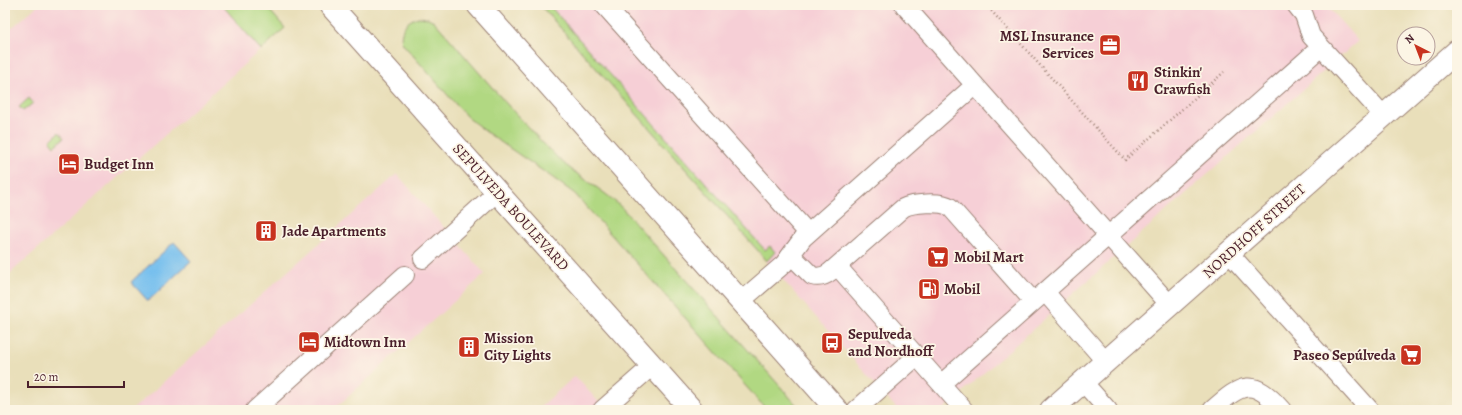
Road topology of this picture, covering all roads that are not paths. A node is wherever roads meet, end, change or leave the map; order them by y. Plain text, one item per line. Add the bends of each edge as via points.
1 (478, 5) edge
2 (604, 5) edge
3 (904, 5) edge
4 (1296, 5) edge
5 (337, 8) edge
6 (1321, 47) junction
7 (1457, 51) edge
8 (975, 85) junction
9 (1384, 116) junction
10 (497, 192) junction
11 (808, 233) junction
12 (1108, 235) junction
13 (1229, 253) junction
14 (792, 255) junction
15 (423, 258) dead end
16 (837, 266) junction
17 (405, 275) dead end
18 (1039, 296) junction
19 (741, 301) junction
20 (1170, 305) junction
21 (917, 356) junction
22 (1106, 362) junction
23 (652, 366) junction
24 (1083, 382) junction
25 (941, 384) junction
26 (255, 410) edge
27 (602, 410) edge
28 (692, 410) edge
29 (837, 410) edge
30 (856, 410) edge
31 (964, 410) edge
32 (1051, 410) edge
33 (1108, 410) edge
34 (1212, 410) edge
35 (1282, 410) edge
36 (1370, 410) edge

1 - 19 main road
2 - 11 lane
3 - 8 lane
4 - 6 lane via 1306,19 1309,33
5 - 10 main road, SEPULVEDA BOULEVARD
6 - 9 lane
6 - 12 lane
7 - 9 main road, NORDHOFF STREET
8 - 11 lane
8 - 12 lane
9 - 13 main road, NORDHOFF STREET
10 - 15 lane
10 - 23 main road, SEPULVEDA BOULEVARD
11 - 14 lane
12 - 18 lane
12 - 20 lane
13 - 20 main road, NORDHOFF STREET
13 - 36 lane
14 - 16 lane via 816,277 827,275
14 - 19 lane
16 - 18 lane via 903,208 915,204 946,205
16 - 21 lane
17 - 26 lane
18 - 22 lane
18 - 25 lane
19 - 29 main road
20 - 22 main road, NORDHOFF STREET
21 - 25 lane
21 - 30 lane
22 - 24 main road, NORDHOFF STREET
23 - 27 lane
23 - 28 main road, SEPULVEDA BOULEVARD
24 - 32 main road, NORDHOFF STREET
24 - 33 lane
25 - 31 lane
34 - 35 lane via 1235,391 1247,388 1264,392

